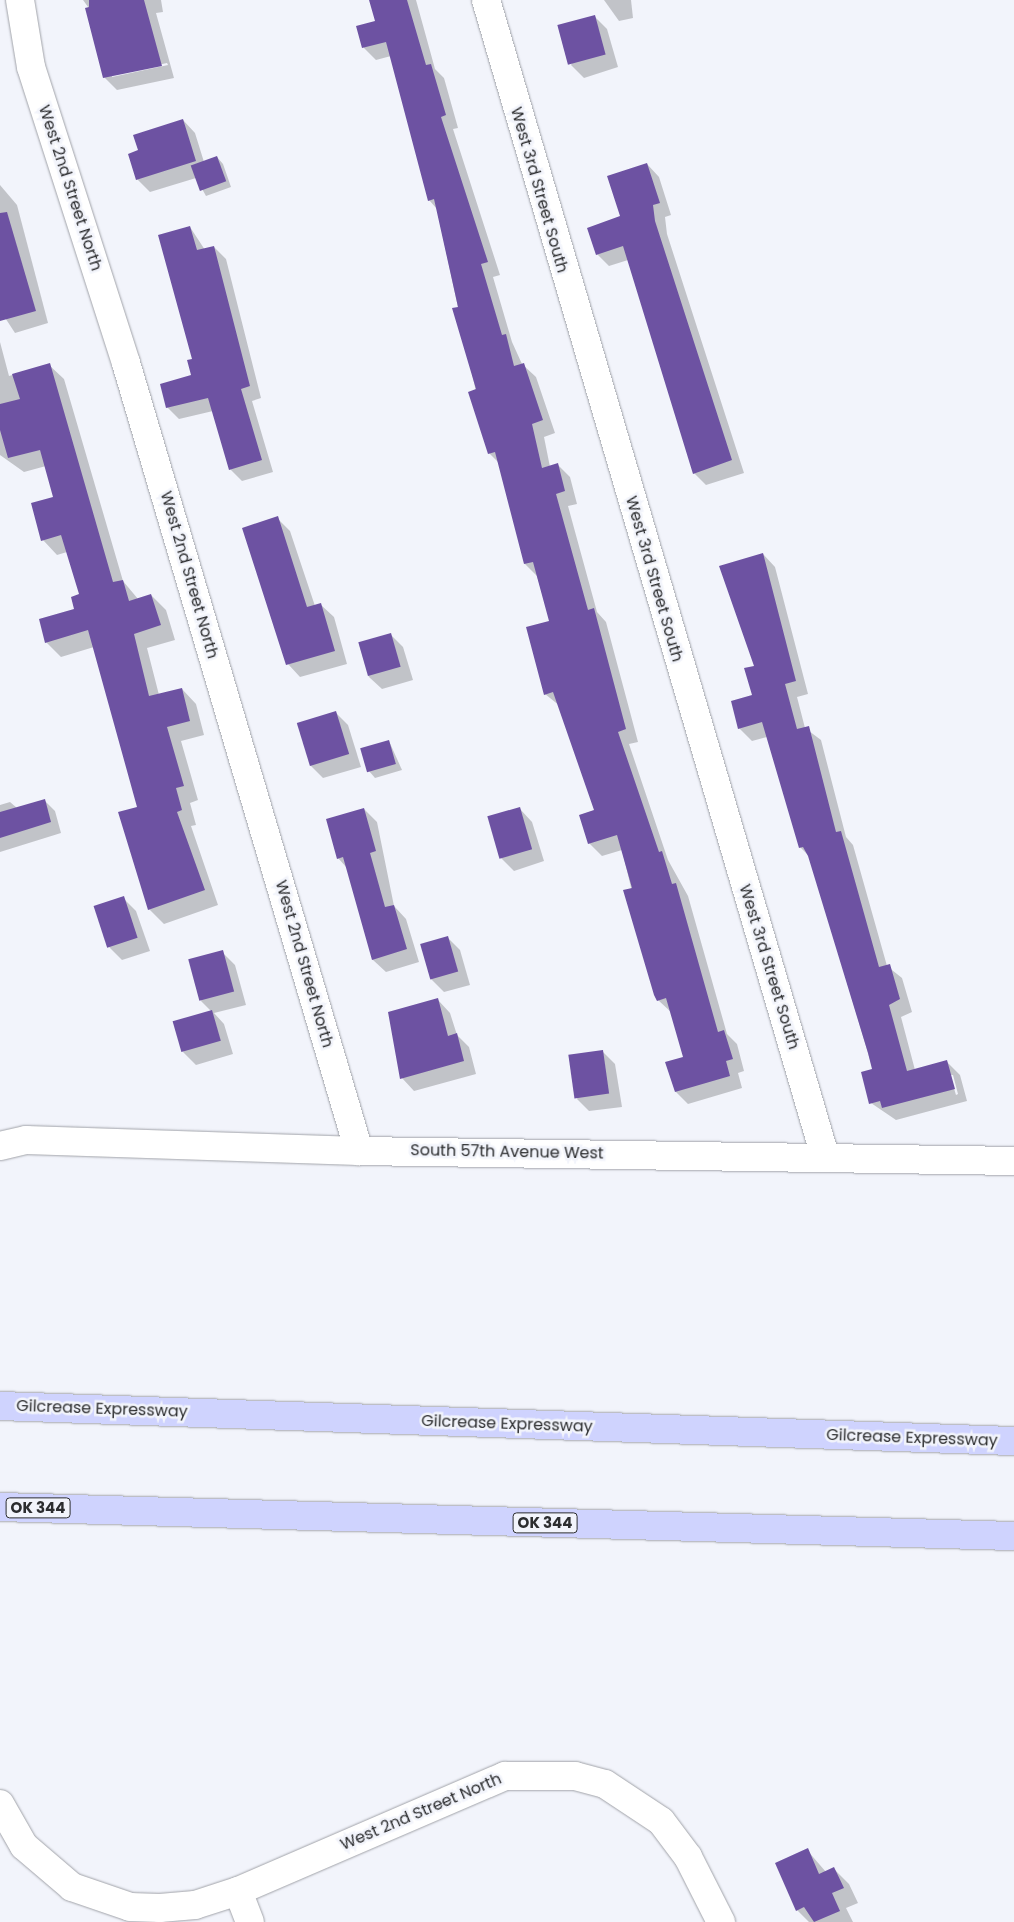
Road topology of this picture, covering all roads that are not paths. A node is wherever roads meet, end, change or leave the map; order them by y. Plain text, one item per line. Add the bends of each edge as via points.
1 (20, 0) edge
2 (486, 0) edge
3 (0, 1146) edge
4 (359, 1151) junction
5 (825, 1156) junction
6 (1014, 1161) edge
7 (0, 1406) edge
8 (1014, 1441) edge
9 (0, 1506) edge
10 (1014, 1536) edge
11 (0, 1804) edge
12 (238, 1891) junction
13 (250, 1922) edge
14 (720, 1922) edge

1 - 4 street, West 2nd Street North via 31,67 126,363
2 - 5 street, West 3rd Street South
3 - 4 street, South 57th Avenue West via 26,1140
4 - 5 street, South 57th Avenue West
5 - 6 street, South 57th Avenue West
7 - 8 highway, Gilcrease Expressway
9 - 10 highway, OK 344
11 - 12 street, West 2nd Street North via 24,1846 48,1870 98,1898 130,1907 160,1908 196,1905
12 - 13 street
12 - 14 street, West 2nd Street North via 482,1784 505,1776 541,1773 605,1784 661,1821 688,1857

